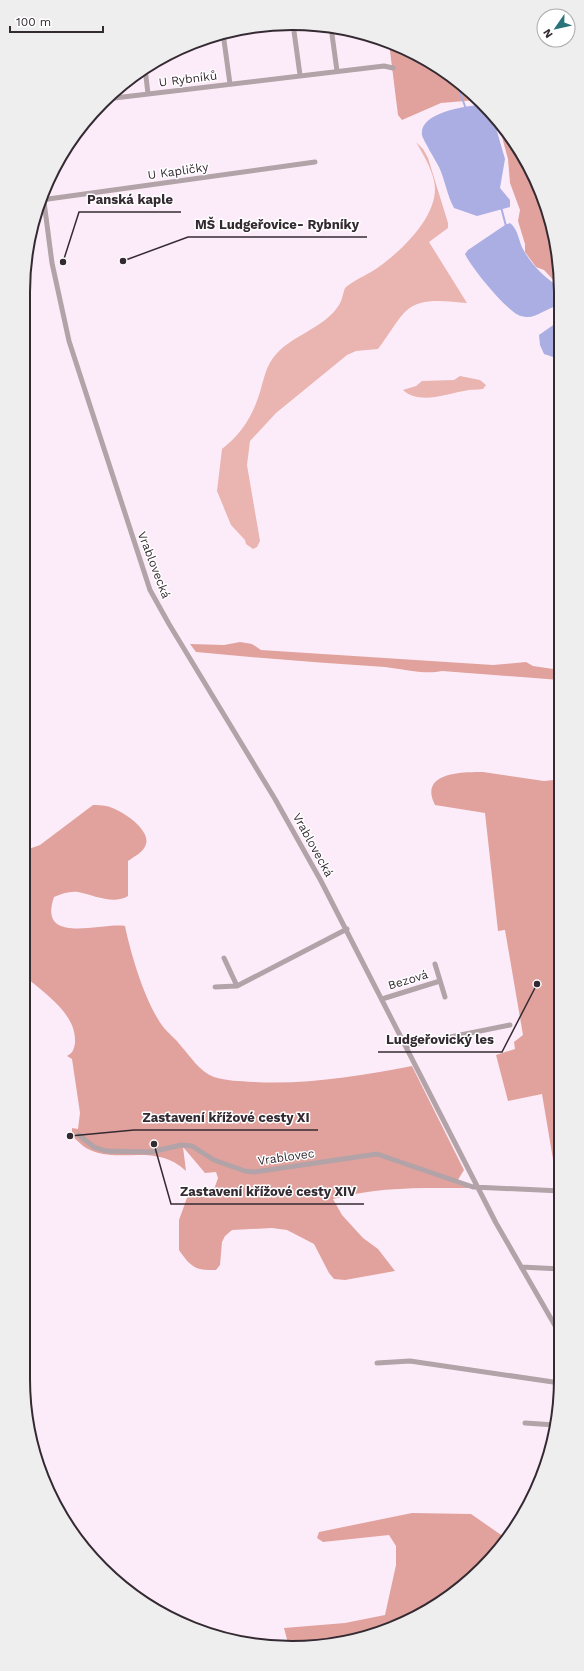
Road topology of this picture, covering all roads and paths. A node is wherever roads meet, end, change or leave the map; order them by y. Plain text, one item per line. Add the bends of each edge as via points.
1 (294, 30) edge
2 (332, 33) edge
3 (224, 39) edge
4 (393, 68) dead end
5 (337, 71) junction
6 (145, 75) edge
7 (300, 75) junction
8 (230, 84) junction
9 (148, 94) junction
10 (116, 98) edge
11 (315, 162) dead end
12 (48, 197) edge
13 (44, 209) edge
14 (347, 929) junction
15 (224, 958) dead end
16 (435, 964) dead end
17 (440, 981) junction
18 (237, 986) junction
19 (215, 987) dead end
20 (445, 997) dead end
21 (382, 999) junction
22 (510, 1025) dead end
23 (406, 1046) junction
24 (79, 1135) dead end
25 (478, 1186) junction
26 (554, 1191) edge
27 (521, 1268) junction
28 (554, 1269) edge
29 (554, 1324) edge
30 (377, 1363) dead end
31 (554, 1382) edge
32 (525, 1423) dead end
33 (550, 1425) edge

1 - 7 street
2 - 5 street
3 - 8 street, U Rybníků
4 - 5 street, U Rybníků via 384,66
5 - 7 street, U Rybníků
6 - 9 street, U Rybníků
7 - 8 street, U Rybníků
8 - 9 street, U Rybníků
9 - 10 street, U Rybníků
11 - 12 street, U Kapličky
13 - 14 street, Vrablovecká via 52,263 69,341 147,581 169,624 278,805
14 - 18 street
14 - 21 street
15 - 18 street
16 - 17 street, Bezová
17 - 20 street, Bezová
17 - 21 street, Bezová
18 - 19 street
21 - 23 street
22 - 23 street
23 - 25 street
24 - 25 street, Vrablovec via 94,1147 106,1151 151,1152 181,1145 192,1146 214,1160 254,1172 377,1154 473,1187
25 - 26 street, Vrablovec
25 - 27 street
27 - 28 street
27 - 29 street
30 - 31 street via 410,1361
32 - 33 street

